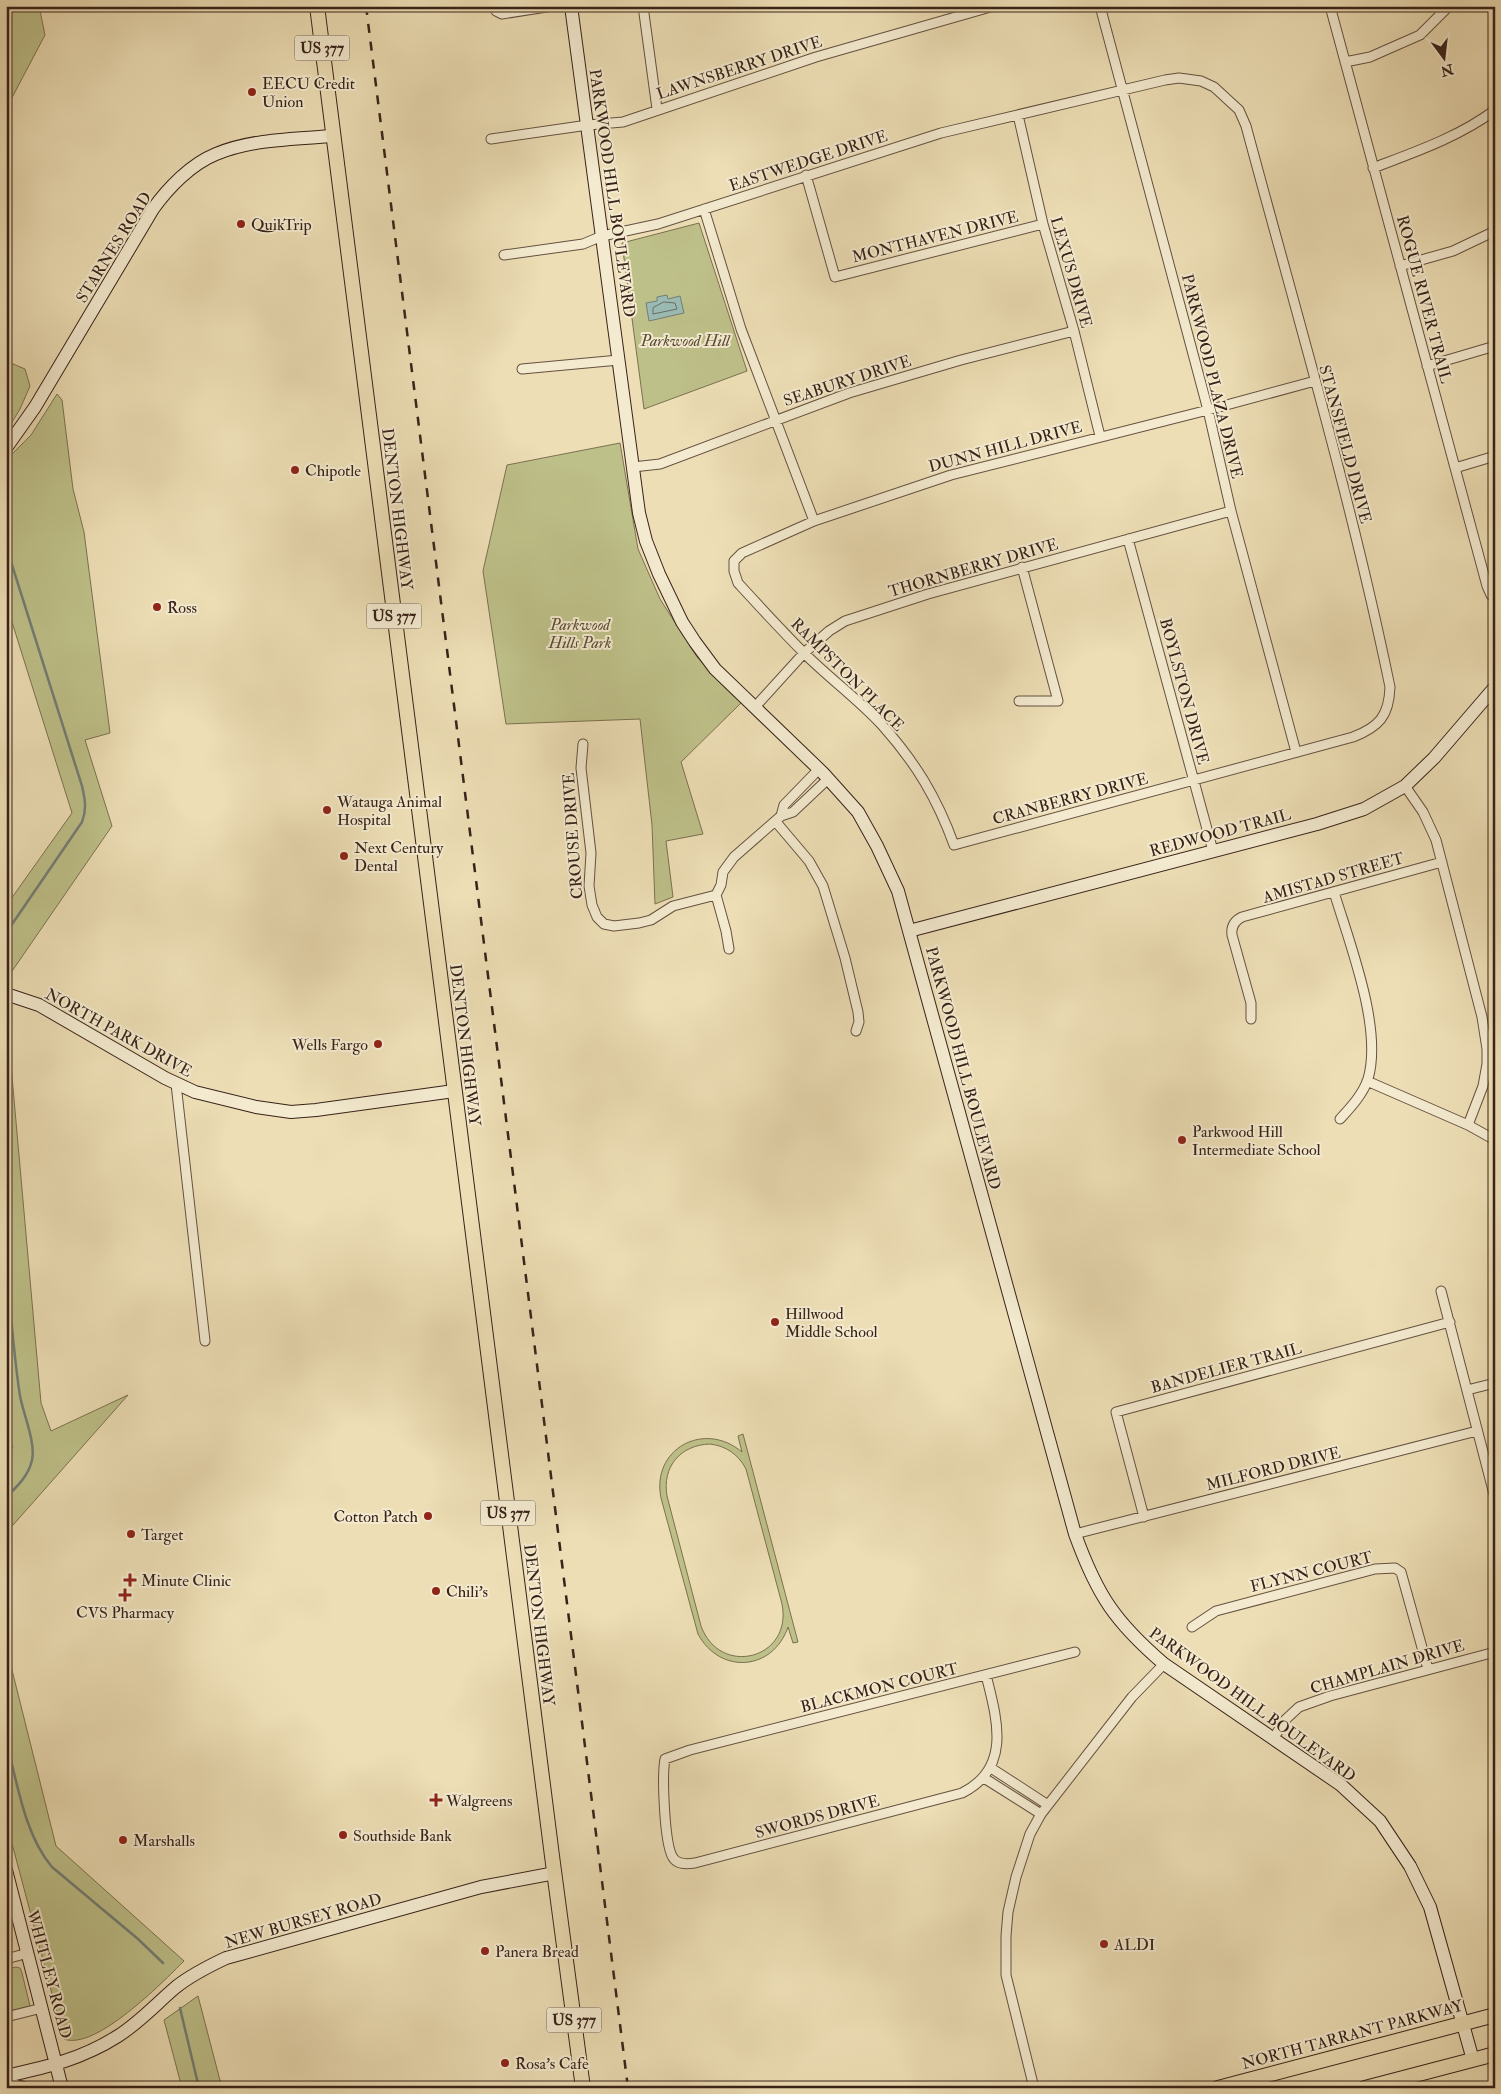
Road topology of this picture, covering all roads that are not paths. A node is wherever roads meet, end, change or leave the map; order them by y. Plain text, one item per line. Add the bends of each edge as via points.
1 (317, 6) edge
2 (494, 6) edge
3 (554, 6) edge
4 (571, 6) edge
5 (643, 6) edge
6 (994, 6) edge
7 (1100, 6) edge
8 (1330, 6) edge
9 (1449, 6) edge
10 (1345, 62) junction
11 (1121, 90) junction
12 (657, 109) junction
13 (1495, 110) edge
14 (1018, 115) junction
15 (588, 125) junction
16 (333, 136) junction
17 (490, 139) dead end
18 (1373, 168) junction
19 (806, 175) junction
20 (704, 209) junction
21 (1043, 224) junction
22 (1495, 232) edge
23 (602, 236) junction
24 (504, 255) dead end
25 (1400, 266) junction
26 (1074, 331) junction
27 (1495, 346) edge
28 (619, 360) junction
29 (1427, 366) junction
30 (522, 369) dead end
31 (1315, 381) junction
32 (1208, 410) junction
33 (776, 420) junction
34 (1100, 436) junction
35 (6, 448) edge
36 (1495, 456) edge
37 (634, 467) junction
38 (1455, 468) junction
39 (1231, 511) junction
40 (814, 521) junction
41 (1128, 539) junction
42 (1022, 567) junction
43 (738, 583) joint
44 (1495, 598) edge
45 (804, 653) junction
46 (1495, 687) edge
47 (1019, 701) dead end
48 (754, 708) junction
49 (583, 744) dead end
50 (1296, 752) junction
51 (819, 769) junction
52 (828, 779) junction
53 (1194, 780) junction
54 (1406, 786) junction
55 (778, 819) junction
56 (954, 845) joint
57 (1213, 851) junction
58 (1442, 862) junction
59 (1334, 892) junction
60 (716, 895) junction
61 (909, 931) junction
62 (729, 949) dead end
63 (6, 994) edge
64 (1251, 1019) dead end
65 (856, 1031) dead end
66 (1491, 1050) edge
67 (1367, 1080) junction
68 (176, 1084) junction
69 (454, 1091) junction
70 (1340, 1119) dead end
71 (1468, 1125) junction
72 (1495, 1140) edge
73 (1441, 1291) dead end
74 (1450, 1322) junction
75 (205, 1341) dead end
76 (1495, 1382) edge
77 (1467, 1390) junction
78 (1478, 1431) junction
79 (1495, 1498) edge
80 (1144, 1517) junction
81 (1075, 1534) junction
82 (1192, 1627) dead end
83 (1075, 1652) dead end
84 (1495, 1652) edge
85 (1164, 1664) junction
86 (1428, 1669) junction
87 (986, 1675) junction
88 (1273, 1739) junction
89 (690, 1750) joint
90 (991, 1768) junction
91 (984, 1778) junction
92 (1048, 1805) junction
93 (1041, 1814) junction
94 (6, 1870) edge
95 (555, 1873) junction
96 (28, 1953) junction
97 (6, 1959) edge
98 (42, 2008) junction
99 (1495, 2015) edge
100 (6, 2018) edge
101 (1461, 2024) junction
102 (1495, 2054) edge
103 (1472, 2060) junction
104 (57, 2065) junction
105 (6, 2076) edge
106 (6, 2083) edge
107 (1221, 2087) edge
108 (23, 2088) edge
109 (62, 2088) edge
110 (583, 2088) edge
111 (1034, 2088) edge
112 (1365, 2088) edge

1 - 16 main road, DENTON HIGHWAY / US 377
2 - 3 street via 502,14
4 - 15 street, PARKWOOD HILL BOULEVARD
5 - 12 street
6 - 12 street, LAWNSBERRY DRIVE via 816,57
7 - 11 street, PARKWOOD PLAZA DRIVE
8 - 10 street, ROGUE RIVER TRAIL
9 - 10 street via 1420,35 1370,56
10 - 18 street, ROGUE RIVER TRAIL
11 - 14 street, EASTWEDGE DRIVE
11 - 31 street, STANSFIELD DRIVE via 1179,78 1201,81 1214,87 1239,110
11 - 32 street, PARKWOOD PLAZA DRIVE
12 - 15 street, LAWNSBERRY DRIVE via 623,122
13 - 18 street via 1464,130
14 - 19 street, EASTWEDGE DRIVE via 941,133
14 - 21 street, LEXUS DRIVE
15 - 17 street, LAWNSBERRY DRIVE
15 - 23 street, PARKWOOD HILL BOULEVARD
16 - 35 street, STARNES ROAD via 256,143 214,154 162,197 35,407
16 - 69 main road, DENTON HIGHWAY / US 377
18 - 25 street, ROGUE RIVER TRAIL
19 - 20 street, EASTWEDGE DRIVE
19 - 21 street, MONTHAVEN DRIVE via 835,277
20 - 23 street, EASTWEDGE DRIVE via 658,224
20 - 33 street via 742,329
21 - 26 street, LEXUS DRIVE
22 - 25 street via 1453,251
23 - 24 street, EASTWEDGE DRIVE via 583,244
23 - 28 street, PARKWOOD HILL BOULEVARD
25 - 29 street, ROGUE RIVER TRAIL
26 - 33 street, SEABURY DRIVE via 850,393
26 - 34 street, LEXUS DRIVE
27 - 29 street
28 - 30 street
28 - 37 street, PARKWOOD HILL BOULEVARD
29 - 38 street, ROGUE RIVER TRAIL
31 - 32 street, DUNN HILL DRIVE
31 - 50 street, STANSFIELD DRIVE via 1387,672 1390,701 1382,718 1368,732
32 - 34 street, DUNN HILL DRIVE
32 - 39 street, PARKWOOD PLAZA DRIVE
33 - 37 street, SEABURY DRIVE via 660,464
33 - 40 street
34 - 40 street, DUNN HILL DRIVE via 951,474
36 - 38 street
37 - 48 street, PARKWOOD HILL BOULEVARD via 646,541 671,601 686,629 715,669
38 - 44 street, ROGUE RIVER TRAIL via 1487,586
39 - 41 street, THORNBERRY DRIVE
39 - 50 street, PARKWOOD PLAZA DRIVE
40 - 43 street, DUNN HILL DRIVE via 742,553 734,561
41 - 42 street, THORNBERRY DRIVE
41 - 53 street, BOYLSTON DRIVE
42 - 45 street, THORNBERRY DRIVE via 845,622 828,631
42 - 47 street via 1058,701
43 - 45 street, RAMPSTON PLACE
45 - 48 street, THORNBERRY DRIVE
45 - 56 street, RAMPSTON PLACE via 881,725 906,755 926,781 942,811
46 - 54 street, REDWOOD TRAIL
48 - 51 street, PARKWOOD HILL BOULEVARD
49 - 60 street, CROUSE DRIVE via 581,768 590,853 589,886 597,917 604,924 614,926 639,923 651,920 673,906
50 - 53 street, STANSFIELD DRIVE
51 - 52 street, PARKWOOD HILL BOULEVARD
51 - 55 street via 784,805
52 - 55 street via 793,812
52 - 61 street, PARKWOOD HILL BOULEVARD via 858,812 877,846 898,891
53 - 56 street, CRANBERRY DRIVE
53 - 57 street, BOYLSTON DRIVE
54 - 57 street, REDWOOD TRAIL via 1382,801 1350,814
54 - 58 street via 1430,826
55 - 60 street via 734,857 723,872
55 - 65 street via 822,886 852,985 859,1022
57 - 61 street, REDWOOD TRAIL
58 - 59 street, AMISTAD STREET
58 - 66 street
59 - 64 street, AMISTAD STREET via 1242,917 1234,924 1232,935 1251,1003
59 - 67 street via 1369,1019 1372,1063
60 - 62 street
61 - 81 street, PARKWOOD HILL BOULEVARD
63 - 68 street, NORTH PARK DRIVE via 39,1005
66 - 71 street via 1483,1086
67 - 70 street via 1355,1103
67 - 71 street
68 - 69 street, NORTH PARK DRIVE via 256,1107 291,1112
68 - 75 street
69 - 95 main road, DENTON HIGHWAY / US 377
71 - 72 street
73 - 74 street
74 - 77 street
74 - 80 street, BANDELIER TRAIL via 1116,1412
76 - 77 street
77 - 78 street
78 - 79 street
78 - 80 street, MILFORD DRIVE
80 - 81 street, MILFORD DRIVE
81 - 85 street, PARKWOOD HILL BOULEVARD via 1098,1591 1114,1615
82 - 86 street, FLYNN COURT via 1216,1611 1375,1569 1395,1568 1401,1572
83 - 87 street, BLACKMON COURT
84 - 86 street, CHAMPLAIN DRIVE
85 - 88 street, PARKWOOD HILL BOULEVARD
85 - 92 street via 1132,1697
86 - 88 street, CHAMPLAIN DRIVE via 1299,1707 1285,1720
87 - 89 street, BLACKMON COURT
87 - 90 street, SWORDS DRIVE via 996,1712 997,1742
88 - 101 street, PARKWOOD HILL BOULEVARD via 1341,1785 1380,1821 1391,1836 1430,1907
89 - 91 street, SWORDS DRIVE via 665,1759 663,1772 668,1846 674,1859 683,1864 962,1793
90 - 91 street, SWORDS DRIVE
90 - 92 street
91 - 93 street
92 - 93 street
93 - 111 street via 1030,1834 1016,1877 1006,1936 1006,1974
94 - 96 street, WHITLEY ROAD
95 - 104 street, NEW BURSEY ROAD via 481,1887 226,1958 177,1986 118,2036
95 - 110 main road, DENTON HIGHWAY / US 377
96 - 97 street
96 - 98 street, WHITLEY ROAD
98 - 100 street
98 - 104 street, WHITLEY ROAD
99 - 101 main road, NORTH TARRANT PARKWAY
101 - 103 street, PARKWOOD HILL BOULEVARD
101 - 107 main road, NORTH TARRANT PARKWAY
102 - 103 main road
103 - 112 main road
104 - 105 street, NEW BURSEY ROAD
104 - 109 street, WHITLEY ROAD
106 - 108 street

